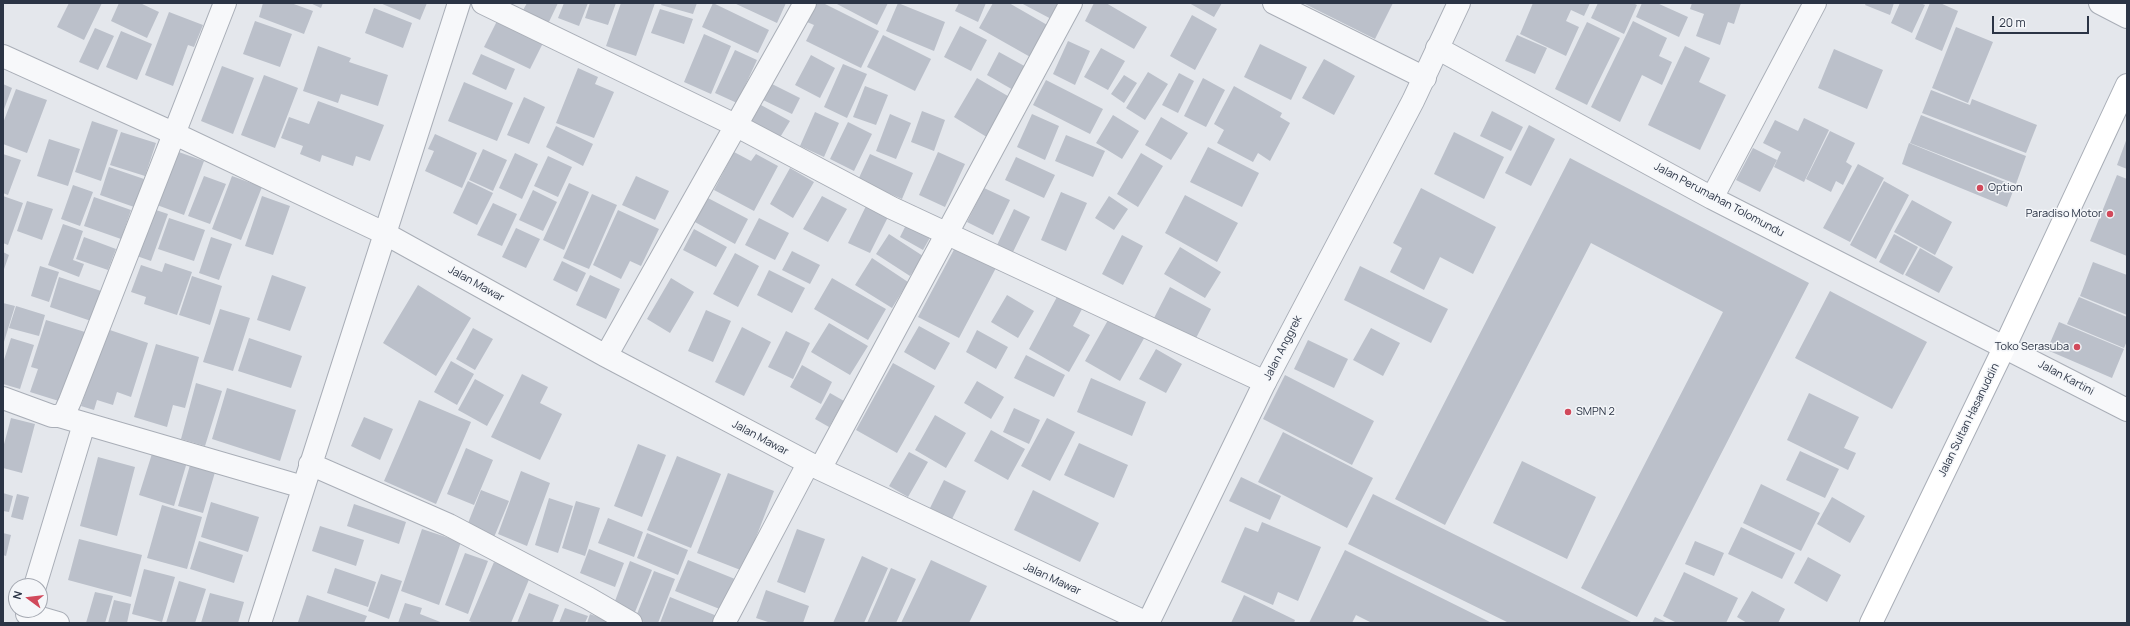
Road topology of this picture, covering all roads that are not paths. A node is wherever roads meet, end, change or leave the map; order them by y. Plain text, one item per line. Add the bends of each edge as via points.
1 (225, 3) edge
2 (459, 3) edge
3 (483, 3) edge
4 (805, 3) edge
5 (1070, 3) edge
6 (1274, 3) edge
7 (1459, 3) edge
8 (1815, 3) edge
9 (2100, 3) edge
10 (2127, 17) edge
11 (1437, 48) junction
12 (3, 56) edge
13 (1425, 78) junction
14 (2127, 85) edge
15 (737, 126) junction
16 (173, 133) junction
17 (1712, 198) junction
18 (945, 232) junction
19 (384, 233) junction
20 (2004, 346) junction
21 (606, 356) junction
22 (1265, 382) junction
23 (3, 398) edge
24 (2127, 410) edge
25 (59, 416) junction
26 (84, 424) junction
27 (310, 464) junction
28 (814, 467) junction
29 (303, 487) junction
30 (38, 578) edge
31 (41, 618) edge
32 (58, 623) edge
33 (260, 623) edge
34 (631, 623) edge
35 (724, 623) edge
36 (1148, 623) edge
37 (1871, 623) edge

1 - 16 street
2 - 19 street
3 - 15 street
4 - 15 street
5 - 18 street
6 - 13 street
7 - 11 street, Jalan Anggrek
8 - 17 street
9 - 10 street
11 - 13 street, Jalan Anggrek
11 - 17 street, Jalan Perumahan Tolomundu
12 - 16 street, Jalan Mawar
13 - 22 street, Jalan Anggrek
14 - 20 main road, Jalan Sultan Hasanuddin
15 - 18 street via 892,208
15 - 21 street
16 - 19 street, Jalan Mawar
16 - 25 street via 70,401 65,412
17 - 20 street, Jalan Perumahan Tolomundu
18 - 22 street
18 - 28 street
19 - 21 street, Jalan Mawar
19 - 27 street
20 - 24 street, Jalan Kartini
20 - 37 main road, Jalan Sultan Hasanuddin
21 - 28 street, Jalan Mawar
22 - 36 street, Jalan Anggrek
23 - 25 street via 52,416
25 - 26 street
26 - 29 street
26 - 30 street
27 - 29 street
27 - 34 street via 449,525
28 - 35 street
28 - 36 street, Jalan Mawar
29 - 33 street
31 - 32 street

